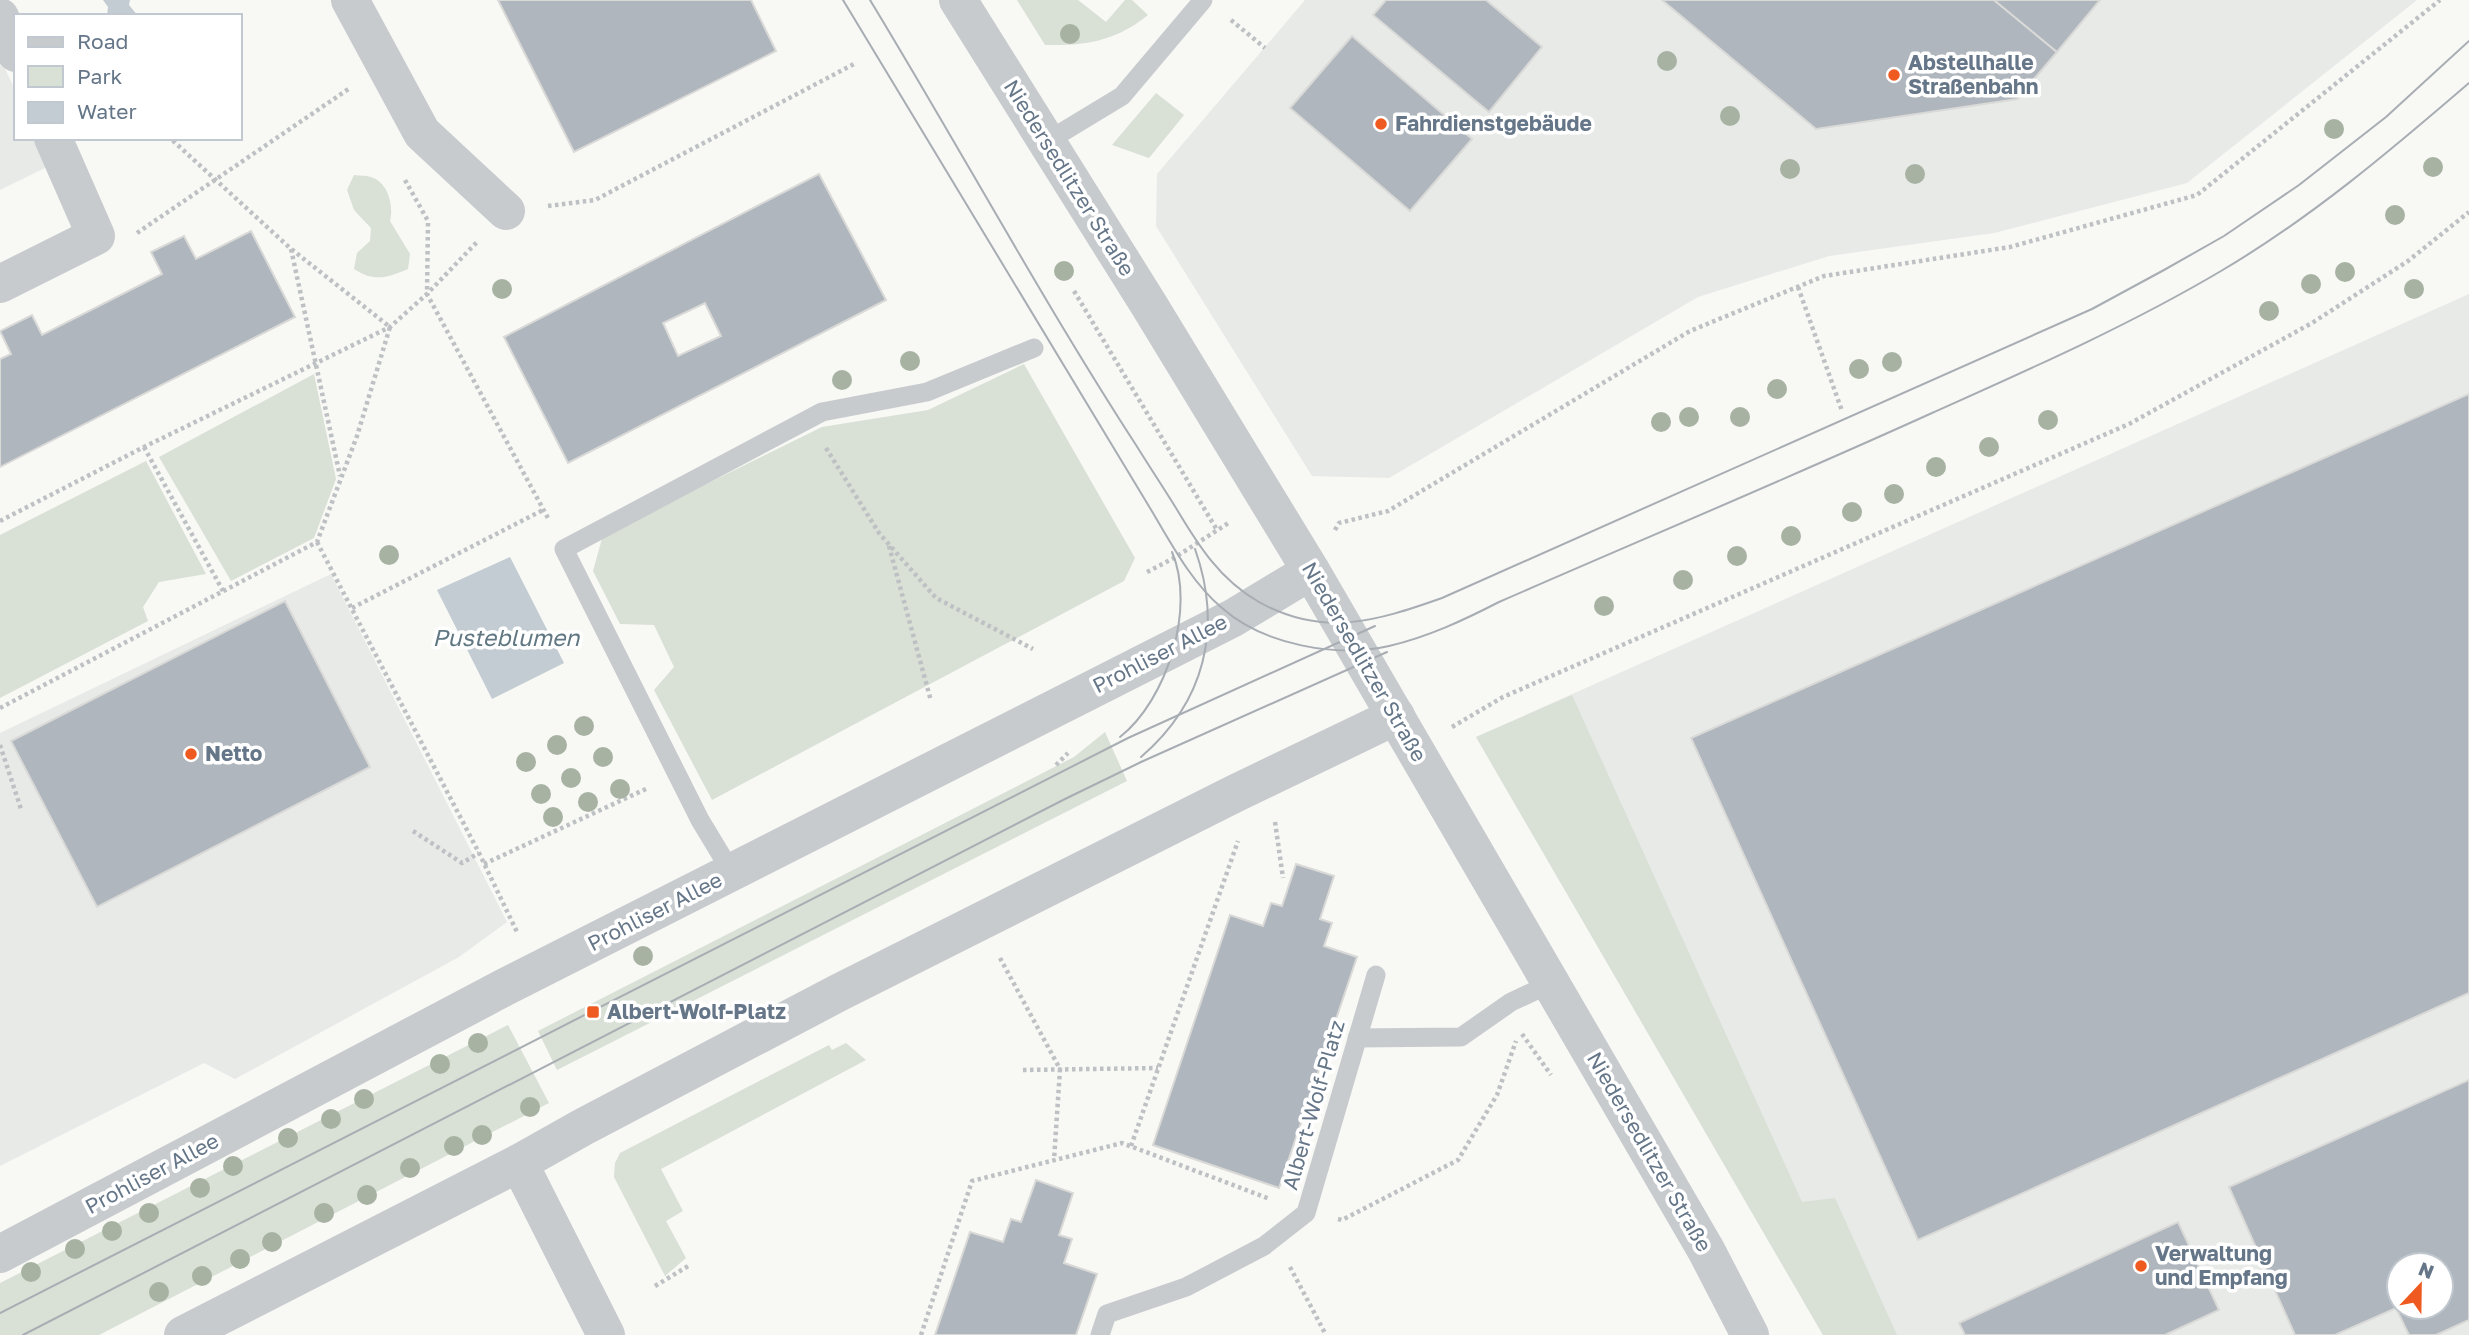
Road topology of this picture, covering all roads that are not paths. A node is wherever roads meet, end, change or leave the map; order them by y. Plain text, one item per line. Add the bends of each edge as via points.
1 (350, 0) edge
2 (957, 0) edge
3 (1203, 0) edge
4 (54, 140) edge
5 (1046, 142) junction
6 (506, 211) road end
7 (0, 284) edge
8 (1034, 348) dead end
9 (1311, 571) junction
10 (1396, 716) junction
11 (732, 873) junction
12 (1376, 975) dead end
13 (1552, 983) junction
14 (1357, 1038) junction
15 (519, 1163) junction
16 (0, 1254) edge
17 (183, 1335) edge
18 (606, 1335) edge
19 (1100, 1335) edge
20 (1750, 1335) edge

1 - 6 street via 422,133
2 - 5 street, Niedersedlitzer Straße
3 - 5 lane via 1122,96
4 - 7 street via 96,236
5 - 9 street, Niedersedlitzer Straße
8 - 11 lane via 927,392 822,412 564,549 700,820
9 - 10 street, Niedersedlitzer Straße
9 - 11 street, Prohliser Allee via 1233,618
10 - 13 street, Niedersedlitzer Straße
10 - 15 street via 838,993
11 - 16 street, Prohliser Allee via 505,987
12 - 14 lane, Albert-Wolf-Platz
13 - 14 lane via 1511,1002 1461,1037
13 - 20 street, Niedersedlitzer Straße
14 - 19 lane, Albert-Wolf-Platz via 1306,1213 1264,1246 1186,1287 1107,1314
15 - 17 street
15 - 18 street

